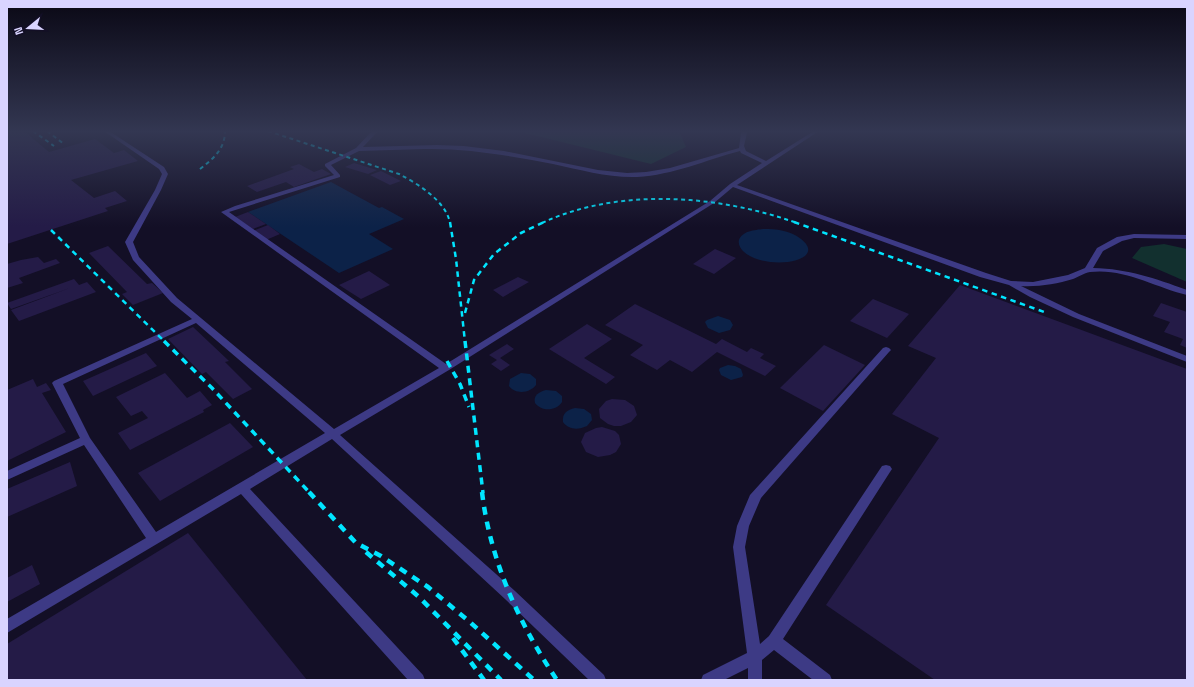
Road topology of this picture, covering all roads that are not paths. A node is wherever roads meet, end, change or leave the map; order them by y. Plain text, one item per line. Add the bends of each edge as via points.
1 (155, 163) edge
2 (331, 163) edge
3 (556, 163) edge
4 (692, 163) edge
5 (766, 163) edge
6 (732, 185) junction
7 (1187, 237) edge
8 (1088, 270) junction
9 (1010, 282) junction
10 (1187, 293) edge
11 (197, 320) junction
12 (886, 350) dead end
13 (1187, 359) edge
14 (446, 368) junction
15 (333, 434) junction
16 (86, 440) junction
17 (886, 469) dead end
18 (7, 476) edge
19 (242, 488) junction
20 (154, 540) junction
21 (7, 626) edge
22 (774, 641) junction
23 (755, 657) junction
24 (418, 680) edge
25 (599, 680) edge
26 (708, 680) edge
27 (755, 680) edge
28 (826, 680) edge

1 - 11 lane via 165,174 129,242 136,258 174,300
2 - 14 lane via 327,165 338,176 236,206 224,212
3 - 4 lane via 613,174 644,174 667,171
5 - 6 lane
6 - 9 lane via 983,275
6 - 14 lane via 712,202
7 - 8 lane via 1142,236 1120,239 1100,250
8 - 9 lane via 1070,277 1033,284
8 - 10 lane via 1116,271 1144,277
9 - 13 lane via 1032,296
11 - 15 lane
11 - 16 lane via 57,383
12 - 23 lane via 756,495 743,526 739,547
14 - 15 lane
15 - 19 lane
15 - 25 lane
16 - 18 lane
16 - 20 lane
17 - 22 lane
19 - 20 lane
19 - 24 lane
20 - 21 lane
22 - 23 lane
22 - 28 lane
23 - 26 lane
23 - 27 lane

